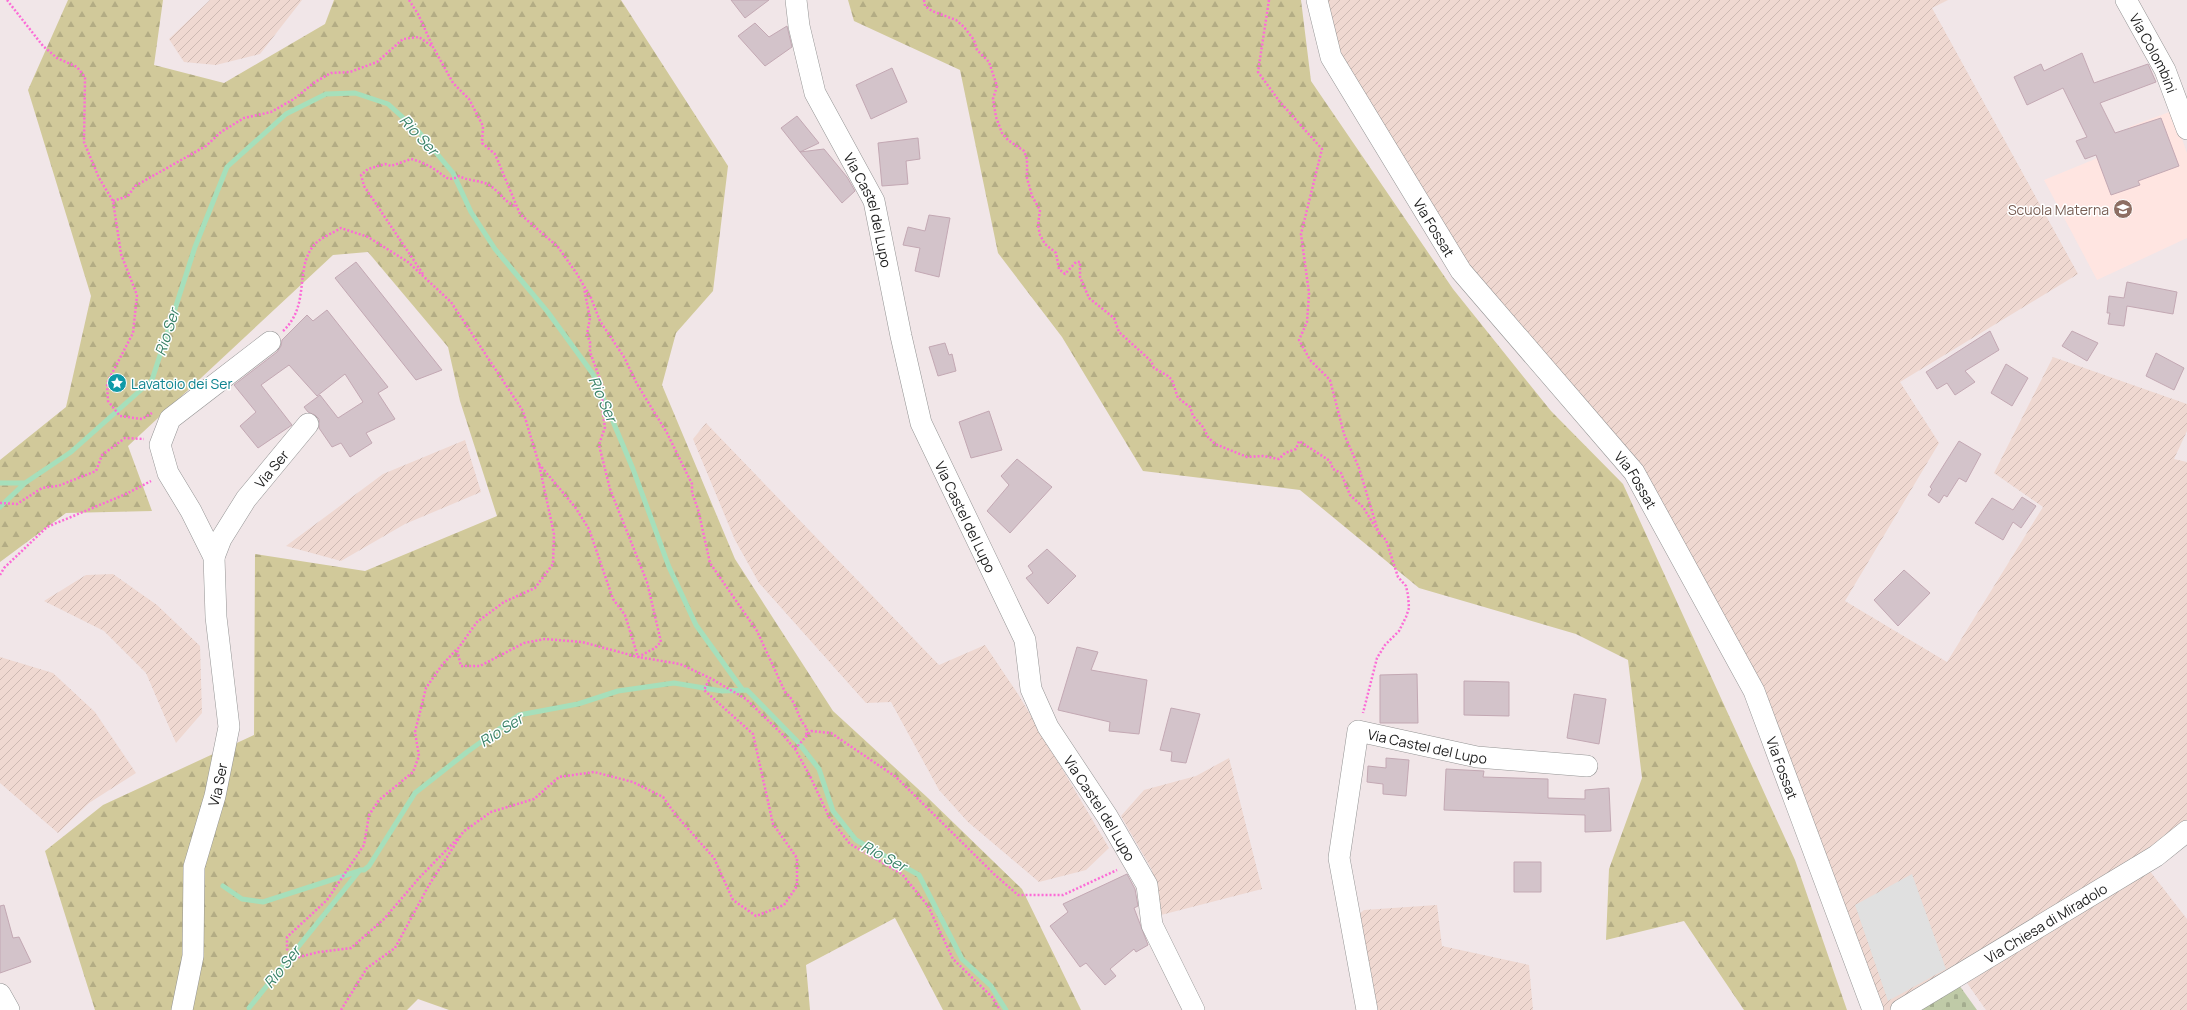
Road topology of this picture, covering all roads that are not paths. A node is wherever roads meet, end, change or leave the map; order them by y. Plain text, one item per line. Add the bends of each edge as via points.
1 (796, 0) edge
2 (1317, 0) edge
3 (2126, 0) edge
4 (2187, 129) edge
5 (270, 342) road end
6 (308, 424) dead end
7 (214, 557) junction
8 (1587, 766) dead end
9 (2187, 831) edge
10 (0, 994) edge
11 (9, 1010) edge
12 (182, 1010) edge
13 (1194, 1010) edge
14 (1367, 1010) edge
15 (1873, 1010) edge
16 (1901, 1010) edge

1 - 13 street, Via Castel del Lupo via 814,93 874,201 921,423 1026,640 1030,689 1048,727 1107,816 1147,886 1152,925
2 - 15 street, Via Fossat via 1331,58 1461,271 1634,472 1754,691
3 - 4 street, Via Colombini via 2165,70
5 - 7 street, Via Ser via 170,419 160,445 168,473
6 - 7 street, Via Ser via 246,500 221,539
7 - 12 street, Via Ser via 216,617 230,727 215,796 194,867 193,956
8 - 14 street, Via Castel del Lupo via 1478,757 1358,731 1339,858
9 - 16 street, Via Chiesa di Miradolo via 2156,856
10 - 11 street

